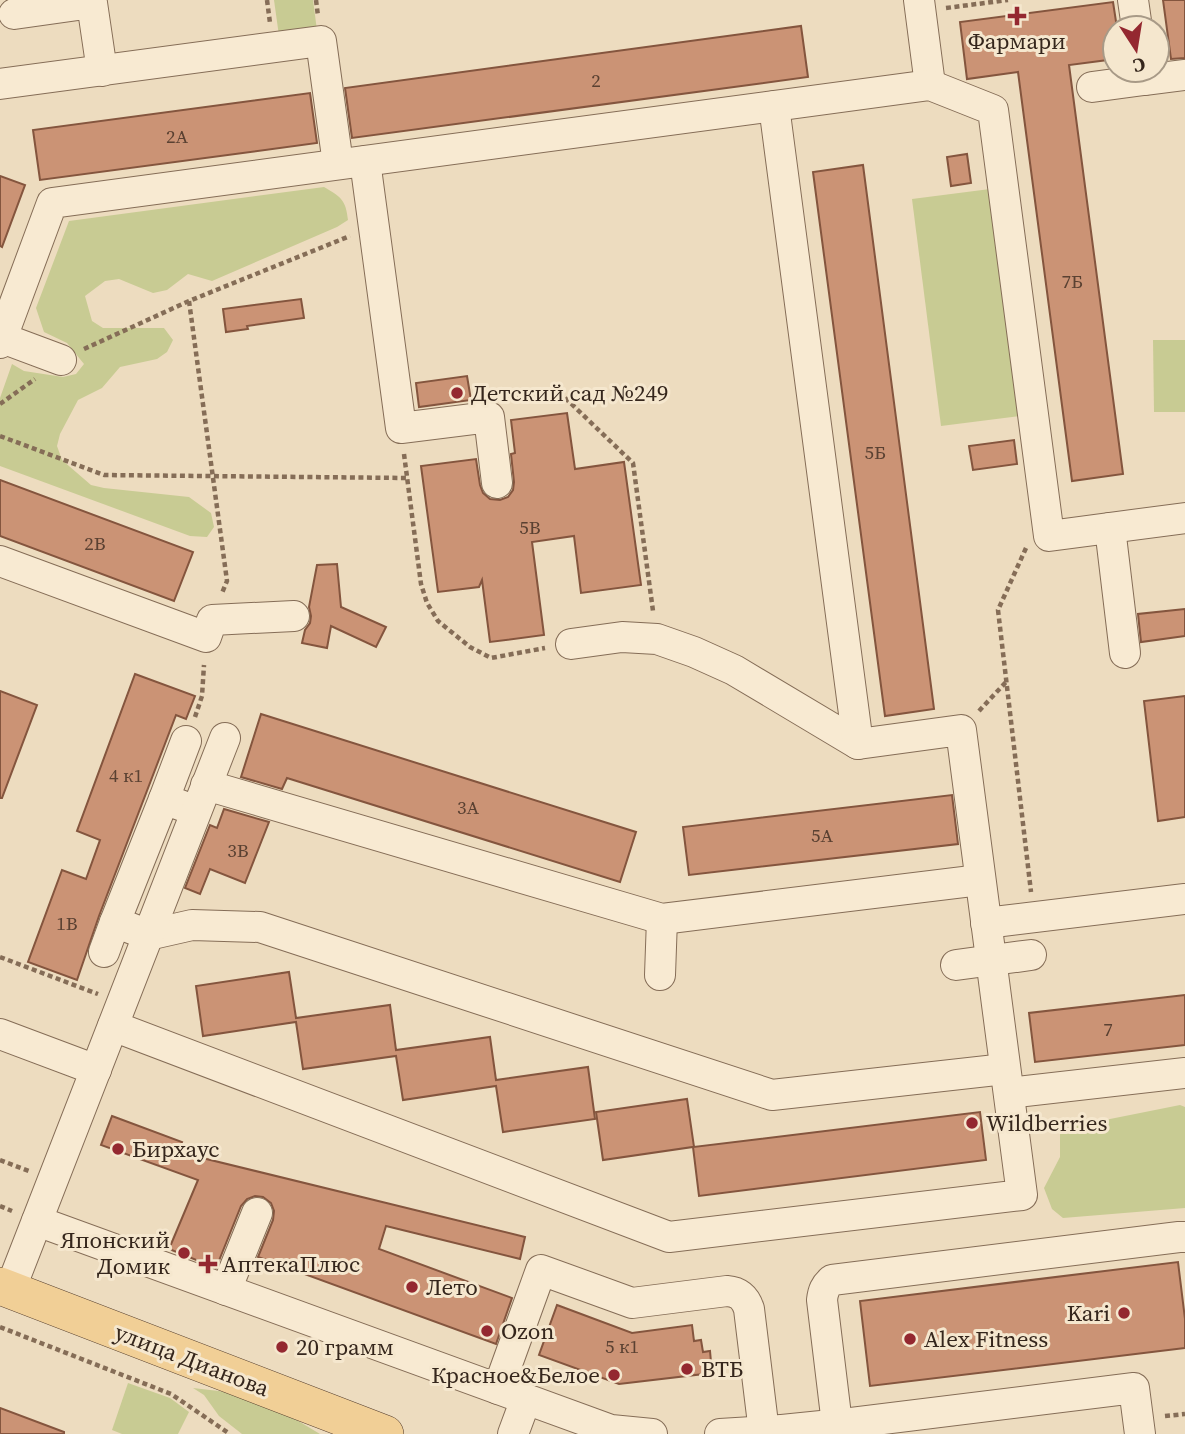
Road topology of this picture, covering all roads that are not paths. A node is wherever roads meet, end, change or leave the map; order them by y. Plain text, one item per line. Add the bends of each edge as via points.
1 (919, 6) edge
2 (14, 14) dead end
3 (102, 71) junction
4 (1105, 84) edge
5 (0, 85) edge
6 (930, 85) junction
7 (1092, 87) dead end
8 (774, 106) junction
9 (351, 162) junction
10 (1, 341) edge
11 (61, 360) road end
12 (498, 483) dead end
13 (1185, 518) edge
14 (1110, 528) junction
15 (0, 561) edge
16 (294, 616) dead end
17 (571, 644) road end
18 (1125, 653) dead end
19 (225, 738) dead end
20 (186, 741) road end
21 (858, 744) junction
22 (201, 798) junction
23 (164, 799) junction
24 (980, 880) junction
25 (1185, 899) edge
26 (662, 919) junction
27 (116, 922) junction
28 (986, 923) junction
29 (148, 935) junction
30 (104, 952) dead end
31 (1031, 955) dead end
32 (991, 961) junction
33 (956, 965) dead end
34 (660, 975) dead end
35 (117, 1014) junction
36 (0, 1034) edge
37 (96, 1070) junction
38 (1185, 1073) edge
39 (1007, 1081) junction
40 (257, 1213) dead end
41 (37, 1221) junction
42 (1185, 1237) edge
43 (5, 1288) edge
44 (226, 1290) junction
45 (498, 1388) junction
46 (526, 1399) junction
47 (837, 1424) junction
48 (776, 1432) edge
49 (382, 1434) edge
50 (513, 1434) edge
51 (652, 1434) edge
52 (720, 1434) edge
53 (1140, 1434) edge

1 - 6 lane
2 - 3 lane via 93,3
3 - 5 lane
3 - 9 lane via 321,41
4 - 7 lane
6 - 8 lane
6 - 14 lane via 993,110 1049,536
8 - 9 lane
8 - 21 lane
9 - 10 lane via 52,203
9 - 12 lane via 373,227 401,428 489,417
10 - 11 lane
13 - 14 lane
14 - 18 lane
15 - 16 lane via 206,637 212,620
17 - 21 lane via 622,637 657,639 734,670
19 - 22 lane
20 - 23 lane
21 - 24 lane via 961,730
22 - 23 lane
22 - 26 lane
22 - 29 lane
23 - 27 lane
24 - 26 lane
24 - 28 lane
25 - 28 lane
26 - 34 lane
27 - 29 lane
27 - 30 lane
28 - 32 lane
29 - 35 lane
29 - 39 lane via 192,925 260,926 772,1095
31 - 32 lane
32 - 33 lane
32 - 39 lane
35 - 37 lane
35 - 39 lane via 669,1237 1022,1195
36 - 37 lane
37 - 41 lane
38 - 39 lane
40 - 44 lane
41 - 43 lane
41 - 44 lane
42 - 47 lane via 832,1280 822,1300
43 - 49 main road, улица Дианова
44 - 45 lane
45 - 46 lane
45 - 48 lane via 541,1269 632,1303 735,1292 747,1301
46 - 50 lane
46 - 51 lane via 611,1430
47 - 48 lane
47 - 53 lane via 1135,1388
48 - 52 lane

